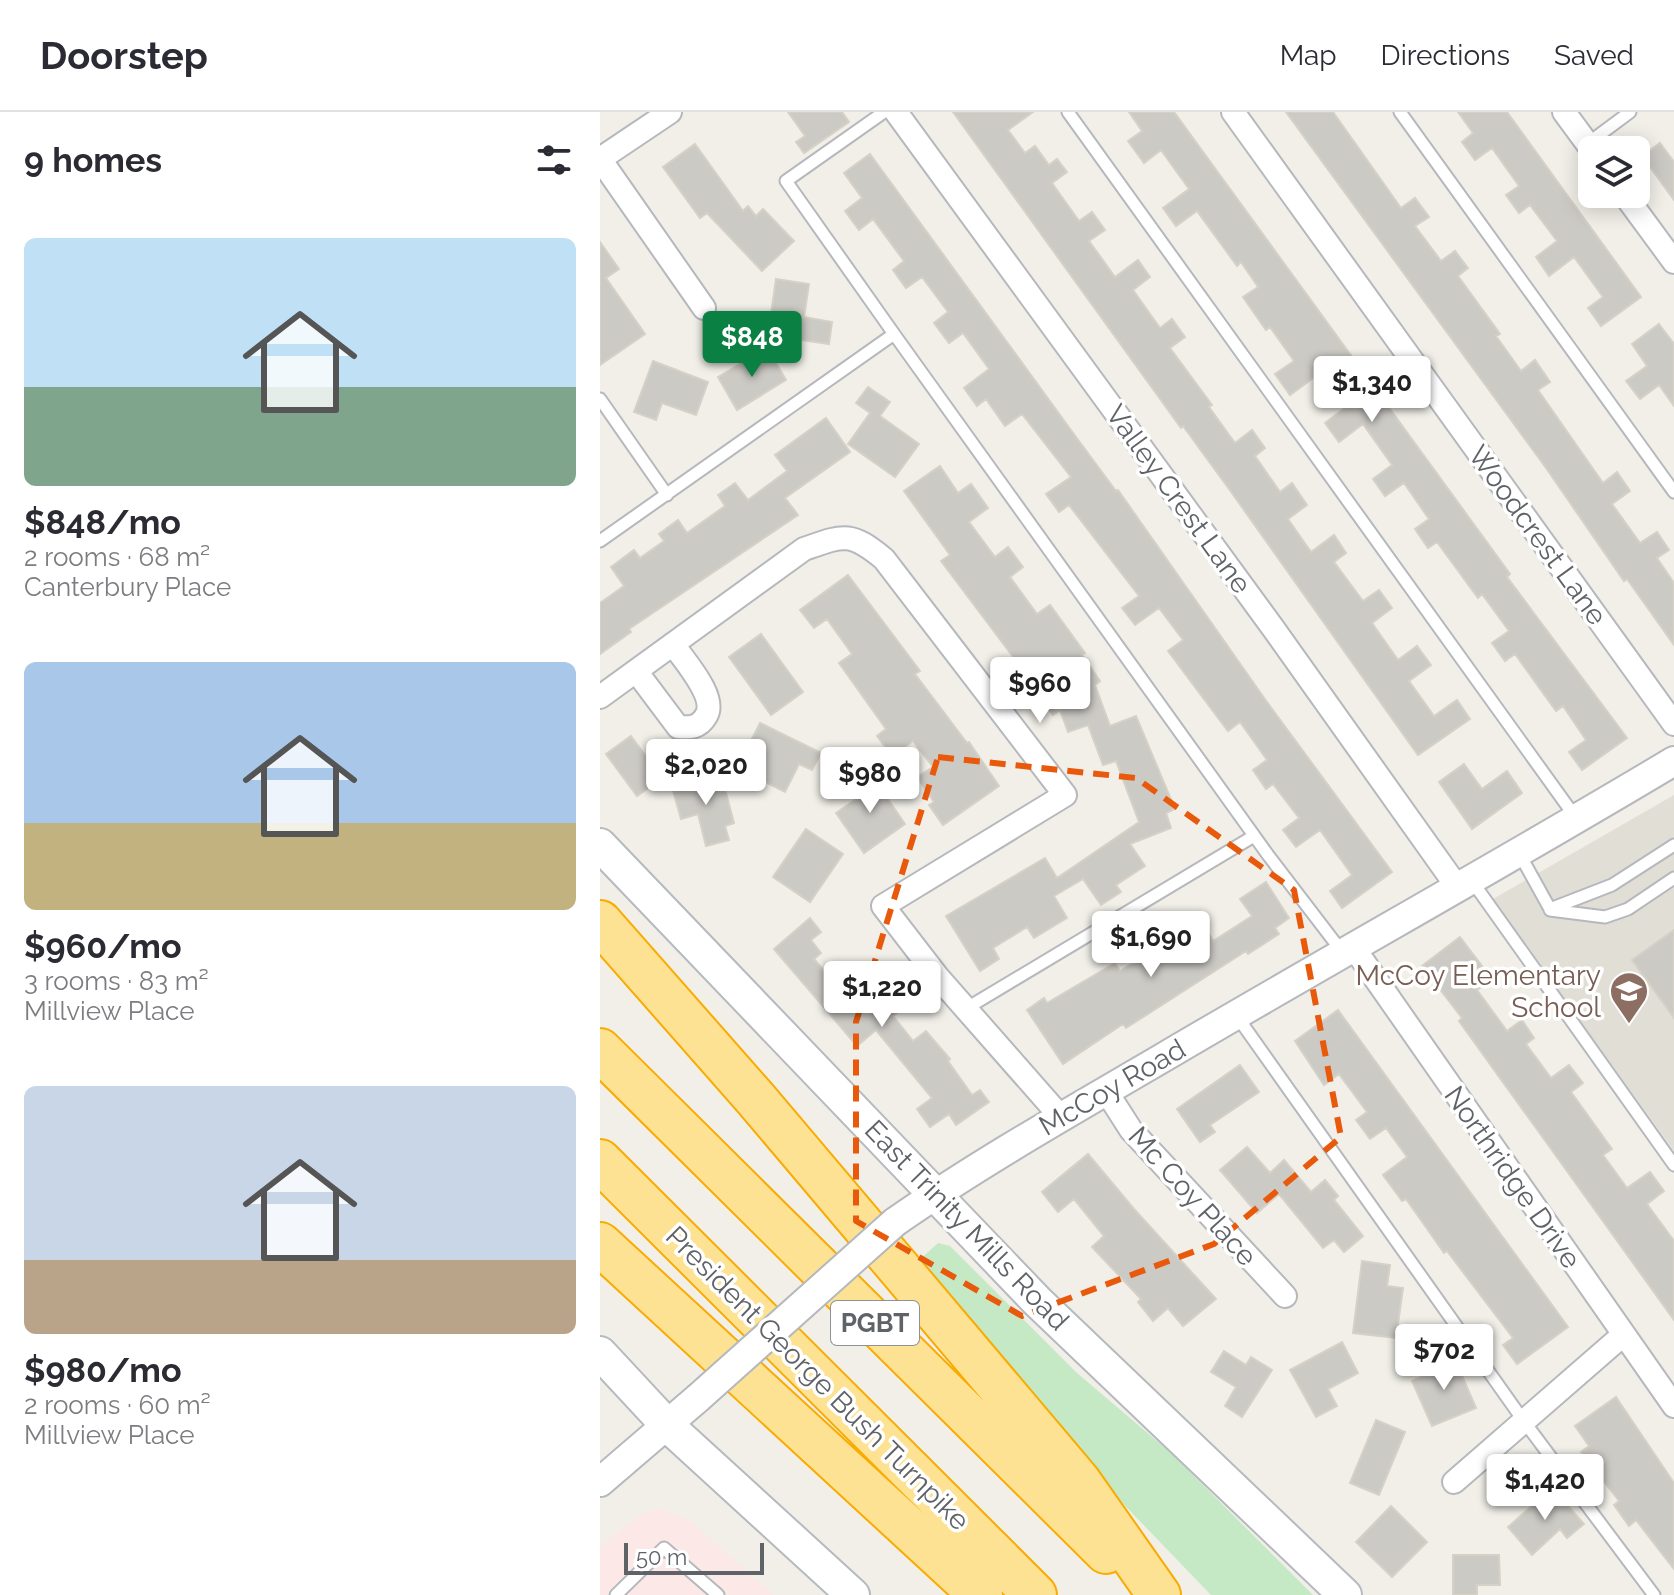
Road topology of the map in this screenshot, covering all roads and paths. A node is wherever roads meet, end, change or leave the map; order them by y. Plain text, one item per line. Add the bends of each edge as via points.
1 (670, 112) edge
2 (884, 112) edge
3 (896, 112) edge
4 (1068, 112) edge
5 (1233, 112) edge
6 (1400, 112) edge
7 (1564, 112) edge
8 (1630, 112) edge
9 (1582, 136) edge
10 (1603, 136) edge
11 (600, 159) edge
12 (1635, 208) edge
13 (1673, 257) edge
14 (704, 308) dead end
15 (894, 334) junction
16 (600, 399) edge
17 (1674, 492) edge
18 (667, 495) junction
19 (600, 541) edge
20 (673, 644) junction
21 (636, 671) junction
22 (600, 697) edge
23 (1674, 724) edge
24 (1674, 761) edge
25 (1576, 819) junction
26 (1254, 836) junction
27 (600, 845) edge
28 (1674, 845) edge
29 (1519, 853) junction
30 (1674, 878) edge
31 (1465, 884) junction
32 (1550, 909) junction
33 (600, 922) edge
34 (1349, 950) junction
35 (967, 1008) junction
36 (1236, 1015) junction
37 (600, 1050) edge
38 (1106, 1091) junction
39 (1060, 1116) junction
40 (600, 1161) edge
41 (1674, 1165) edge
42 (936, 1194) junction
43 (600, 1244) edge
44 (1285, 1296) dead end
45 (1623, 1335) junction
46 (600, 1353) edge
47 (1674, 1406) edge
48 (1523, 1420) junction
49 (667, 1425) junction
50 (600, 1482) edge
51 (1454, 1482) dead end
52 (711, 1593) edge
53 (616, 1595) edge
54 (853, 1595) edge
55 (981, 1595) edge
56 (1035, 1595) edge
57 (1149, 1595) edge
58 (1159, 1595) edge
59 (1345, 1595) edge
60 (1654, 1595) edge

1 - 11 street
2 - 15 lane via 786,181
3 - 31 street, Valley Crest Lane
4 - 25 lane
5 - 23 street, Woodcrest Lane
6 - 17 lane
7 - 9 street
8 - 10 lane
11 - 14 street
12 - 13 street
15 - 18 lane
15 - 26 lane
16 - 18 lane
18 - 19 lane
20 - 21 street
20 - 21 street via 709,696 704,721 692,728 678,727
20 - 35 street via 804,549 837,537 860,539 884,559 1065,795 883,906
21 - 22 street
24 - 25 street, McCoy Road
25 - 29 street, McCoy Road
26 - 34 lane
26 - 35 lane
27 - 42 main road, East Trinity Mills Road
28 - 32 lane via 1612,885
29 - 31 street, McCoy Road
29 - 32 lane
30 - 32 lane via 1628,909 1605,917
31 - 34 street, McCoy Road
31 - 41 lane
33 - 58 highway via 1079,1481
34 - 36 street, McCoy Road
34 - 45 street, Northridge Drive
35 - 39 street
36 - 38 street, McCoy Road
36 - 48 lane
37 - 57 highway, PGBT
38 - 39 street, McCoy Road
38 - 44 street, Mc Coy Place via 1131,1130
39 - 42 street, McCoy Road
40 - 56 highway, President George Bush Turnpike / PGBT
42 - 49 street, McCoy Road, bridge via 895,1222
42 - 59 main road, East Trinity Mills Road via 1037,1301
43 - 55 highway
45 - 47 street, Northridge Drive
45 - 48 street
46 - 49 main road
48 - 51 street
48 - 60 lane
49 - 50 street, McCoy Road
49 - 54 main road
52 - 53 lane via 664,1548

